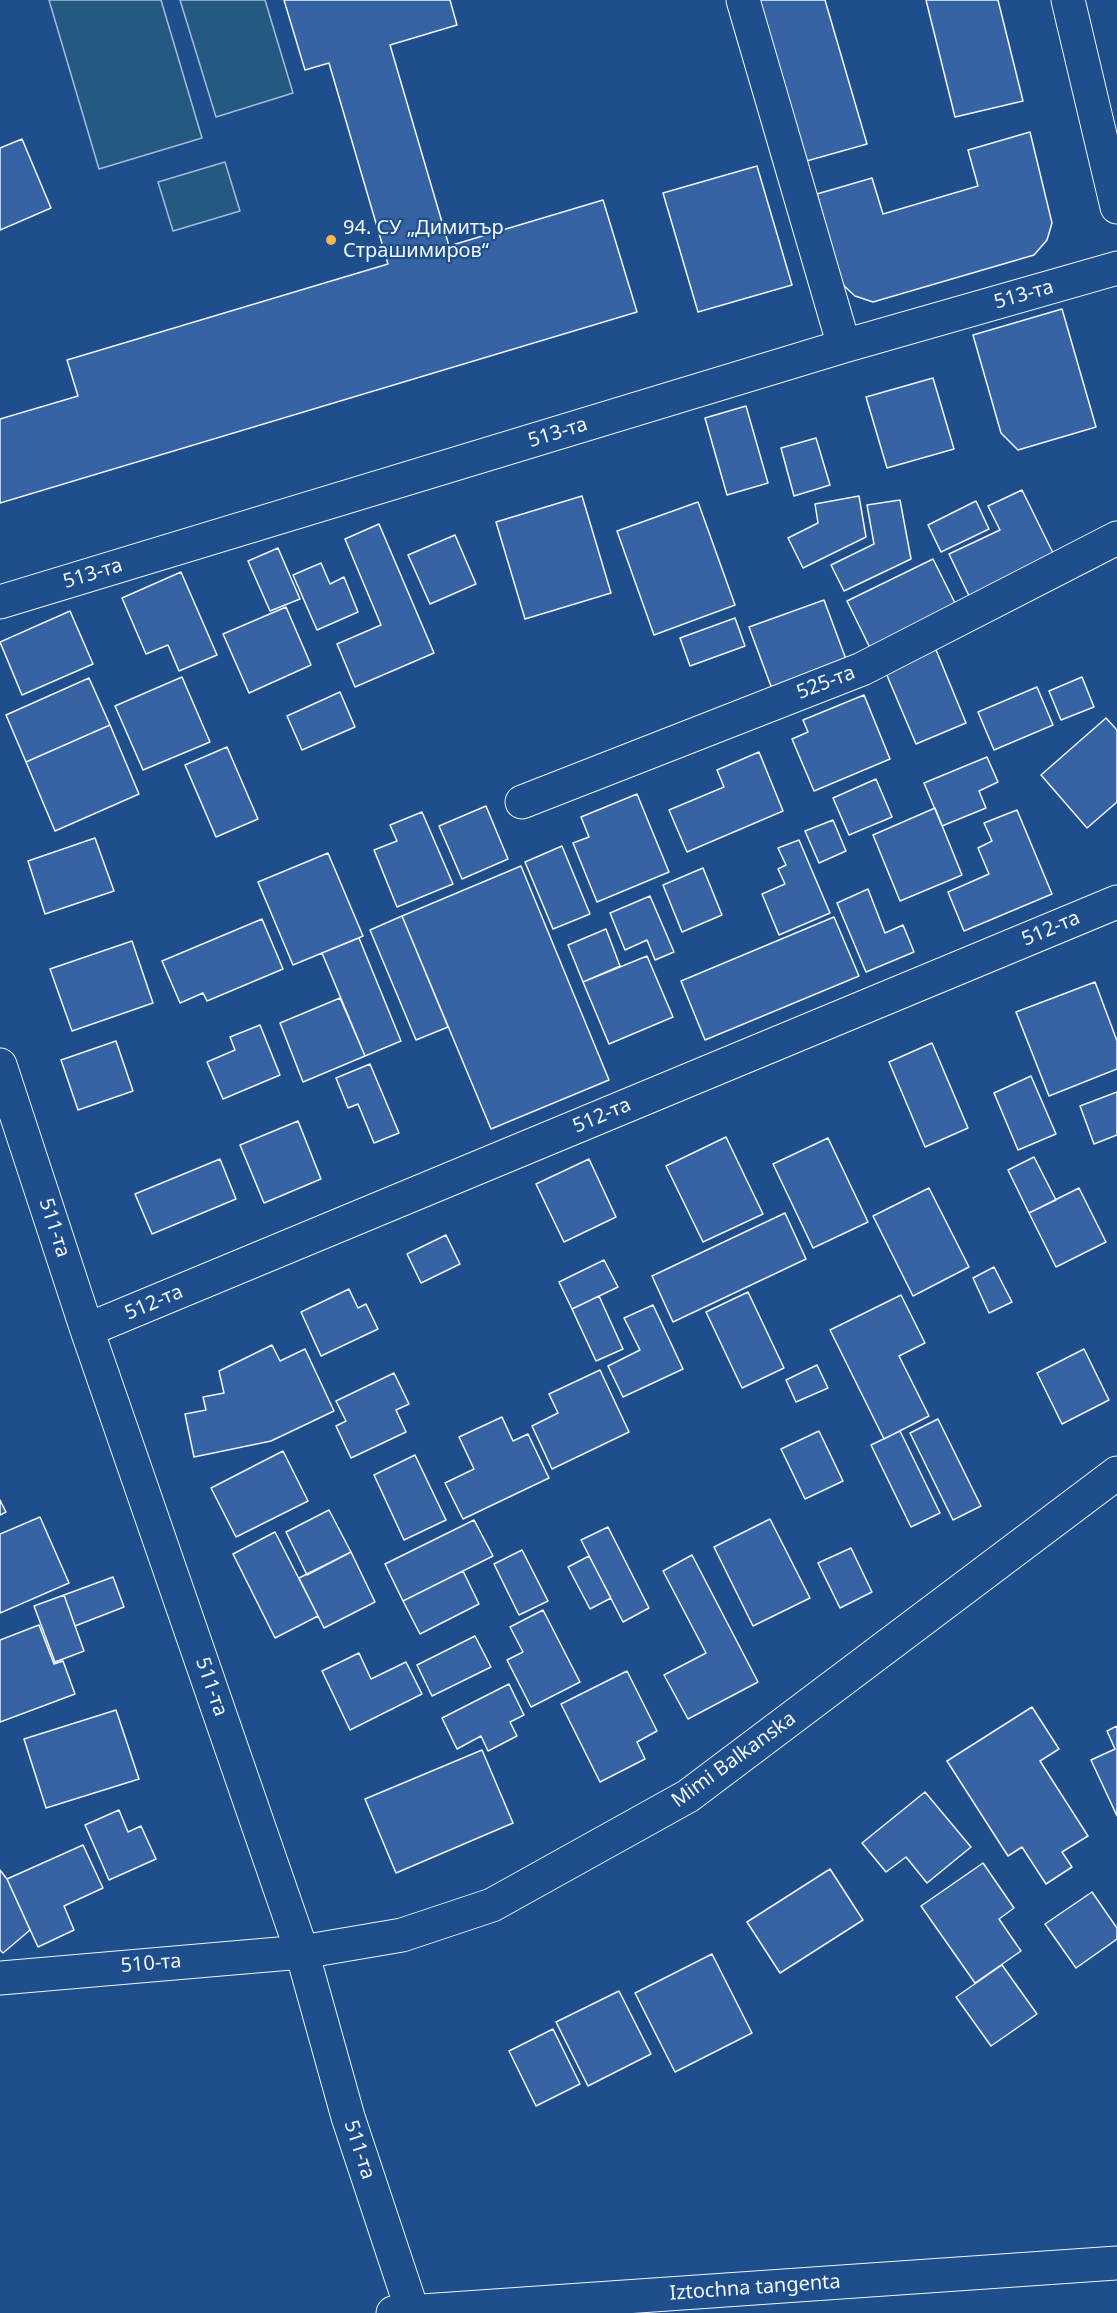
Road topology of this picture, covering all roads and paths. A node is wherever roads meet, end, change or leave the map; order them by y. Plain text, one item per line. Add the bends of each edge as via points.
1 (743, 0) edge
2 (1068, 0) edge
3 (1117, 207) edge
4 (1117, 268) edge
5 (844, 346) junction
6 (1117, 538) edge
7 (0, 602) edge
8 (522, 802) dead end
9 (1117, 902) edge
10 (0, 1065) edge
11 (87, 1330) junction
12 (1117, 1473) edge
13 (302, 1952) junction
14 (0, 1978) edge
15 (1117, 2263) edge
16 (393, 2313) edge
17 (412, 2313) edge

1 - 5 street
2 - 3 street
4 - 5 street, 513-та
5 - 7 street, 513-та
6 - 8 street, 525-та via 862,669
9 - 11 street, 512-та
10 - 11 street, 511-та
11 - 13 street, 511-та
12 - 13 street, Mimi Balkanska via 688,1796 492,1905 402,1935
13 - 14 street, 510-та
13 - 17 street, 511-та via 348,2117
15 - 17 street, Iztochna tangenta
16 - 17 street, Iztochna tangenta

